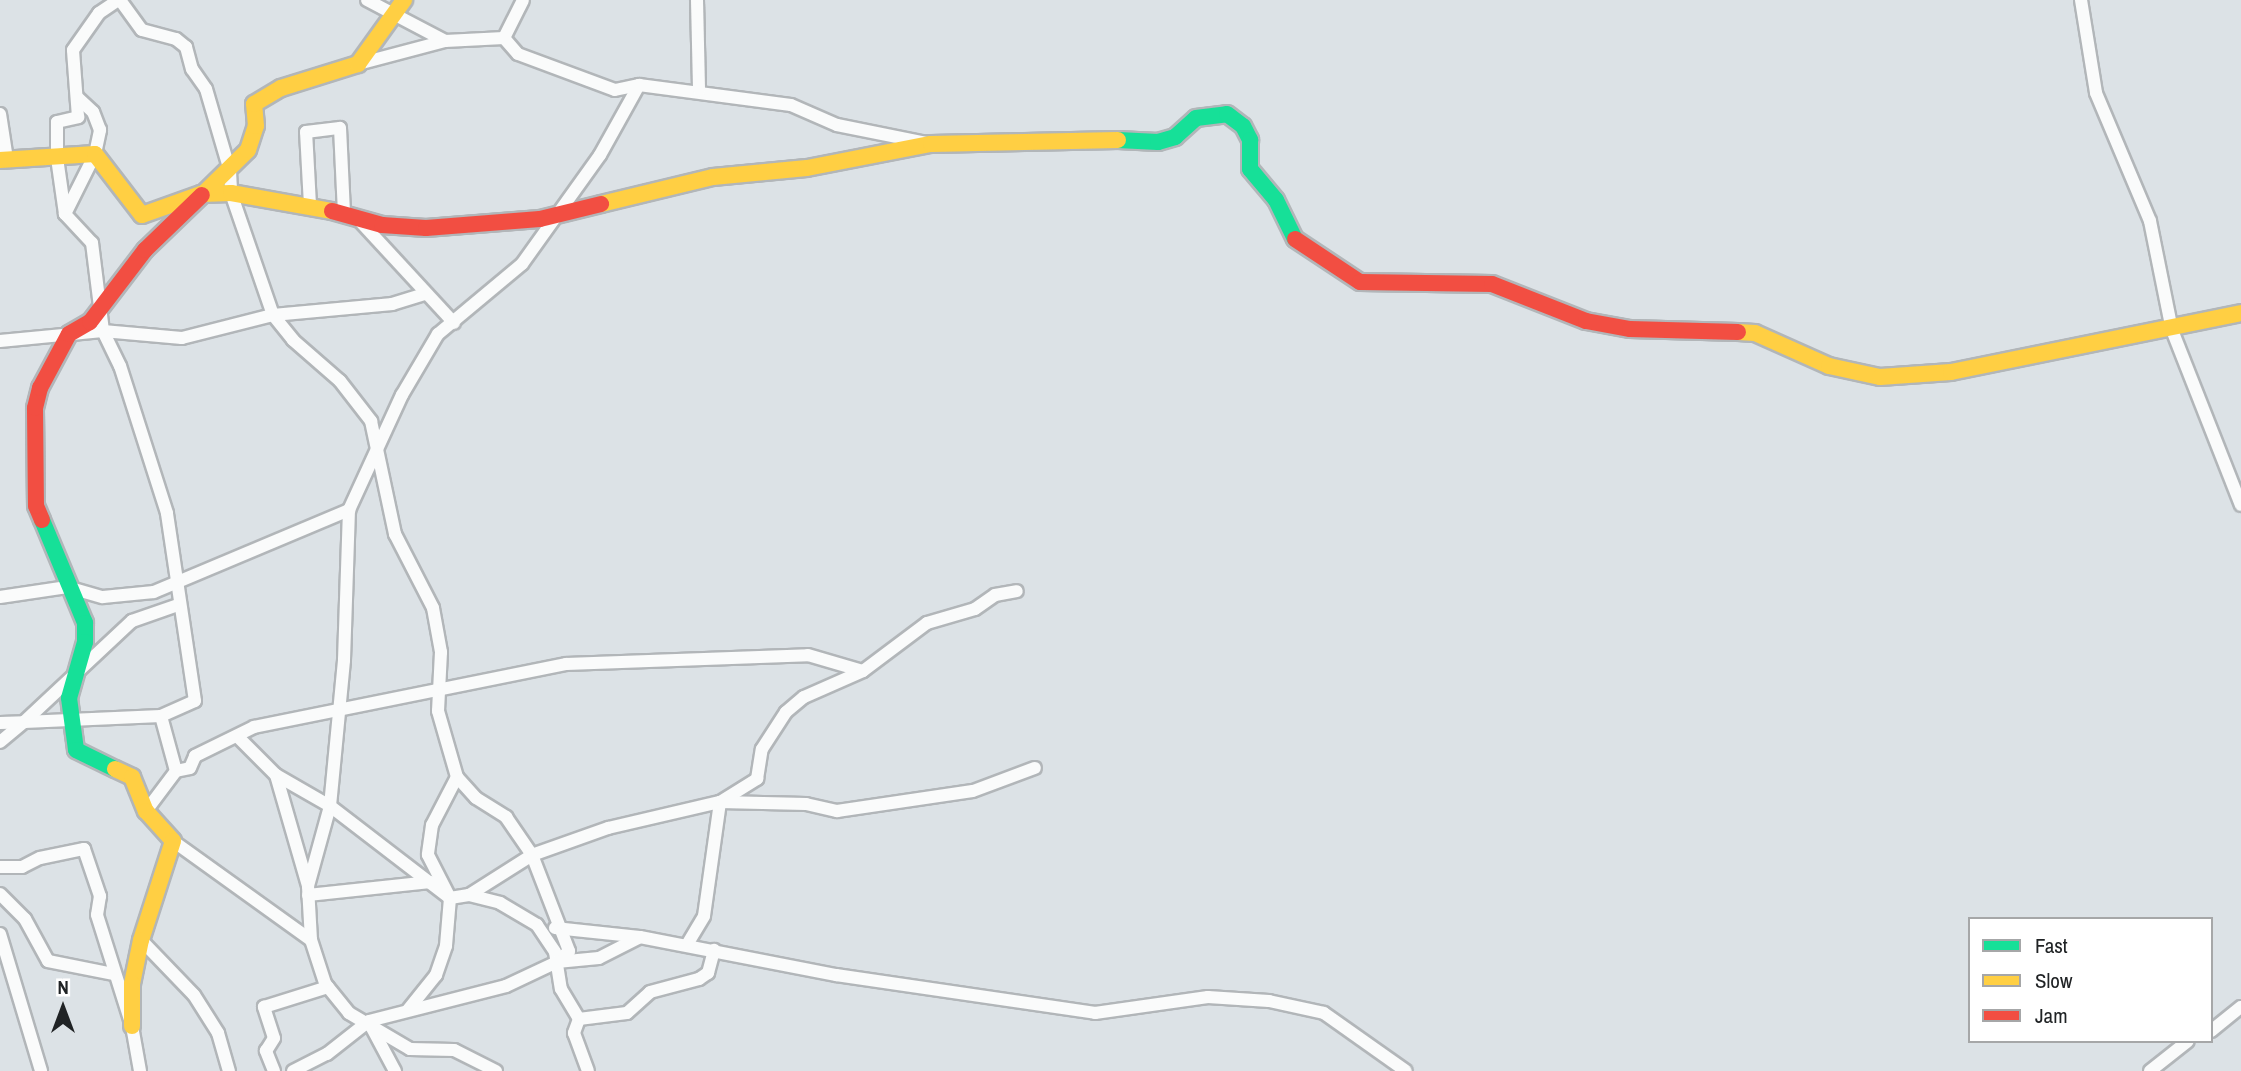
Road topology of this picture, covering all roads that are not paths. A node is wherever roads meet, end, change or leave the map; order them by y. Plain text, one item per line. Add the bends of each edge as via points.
1 (119, 0) edge
2 (368, 0) edge
3 (523, 0) edge
4 (697, 0) edge
5 (2081, 0) edge
6 (400, 7) edge
7 (503, 38) junction
8 (445, 41) junction
9 (358, 64) junction
10 (639, 85) junction
11 (699, 91) junction
12 (78, 98) junction
13 (0, 114) edge
14 (931, 144) junction
15 (95, 154) junction
16 (57, 158) junction
17 (4, 160) edge
18 (230, 171) junction
19 (231, 193) junction
20 (201, 194) junction
21 (310, 205) junction
22 (344, 213) junction
23 (65, 214) junction
24 (560, 214) junction
25 (359, 220) junction
26 (425, 294) junction
27 (100, 307) junction
28 (2241, 313) edge
29 (273, 315) junction
30 (454, 323) junction
31 (2172, 330) junction
32 (103, 331) junction
33 (69, 334) junction
34 (0, 341) edge
35 (374, 450) junction
36 (2241, 505) edge
37 (349, 510) junction
38 (175, 585) junction
39 (67, 587) junction
40 (1017, 591) dead end
41 (0, 597) edge
42 (178, 605) junction
43 (79, 670) junction
44 (863, 671) junction
45 (438, 693) junction
46 (337, 709) junction
47 (161, 716) junction
48 (71, 718) junction
49 (24, 722) junction
50 (0, 723) edge
51 (237, 736) junction
52 (0, 742) edge
53 (1035, 768) dead end
54 (176, 771) junction
55 (276, 775) junction
56 (457, 777) junction
57 (720, 802) junction
58 (330, 806) junction
59 (146, 811) junction
60 (173, 841) junction
61 (532, 855) junction
62 (0, 867) edge
63 (430, 881) junction
64 (308, 891) junction
65 (0, 894) edge
66 (469, 895) junction
67 (450, 898) junction
68 (537, 925) junction
69 (560, 928) junction
70 (0, 934) edge
71 (640, 937) junction
72 (141, 940) junction
73 (311, 940) junction
74 (688, 943) junction
75 (714, 950) junction
76 (557, 962) junction
77 (113, 974) junction
78 (328, 986) junction
79 (2241, 1007) edge
80 (405, 1013) junction
81 (579, 1019) junction
82 (369, 1021) junction
83 (132, 1026) junction
84 (2213, 1029) edge
85 (2185, 1043) edge
86 (41, 1071) edge
87 (140, 1071) edge
88 (229, 1071) edge
89 (274, 1071) edge
90 (293, 1071) edge
91 (395, 1071) edge
92 (496, 1071) edge
93 (588, 1071) edge
94 (1406, 1071) edge
95 (2150, 1071) edge

1 - 12 street via 99,13 73,50
1 - 18 street via 142,30 176,39 186,47 192,69 206,89
2 - 6 street
3 - 7 street
4 - 11 street
5 - 31 street via 2096,93 2150,221
6 - 8 street
6 - 9 street
7 - 8 street
7 - 10 street via 518,54 597,85 615,90
8 - 9 street
9 - 18 street via 281,88 254,104 256,126 248,150
10 - 11 street
10 - 24 street
11 - 14 street via 791,105 836,125
12 - 15 street via 93,113 100,130
12 - 16 street via 78,117 57,122
13 - 17 street
14 - 24 street via 807,168 713,177
14 - 31 street via 1067,138 1158,142 1175,137 1196,118 1227,114 1243,126 1250,141 1250,169 1276,200 1286,232 1348,278 1372,283 1492,284 1586,321 1630,329 1684,327 1755,333 1829,366 1880,377 1951,372
15 - 16 street
15 - 20 street via 142,215
15 - 23 street
16 - 17 street
16 - 23 street
18 - 19 street
18 - 20 street
19 - 20 street
19 - 21 street
19 - 29 street
20 - 27 street via 145,250
21 - 22 street
21 - 22 street via 306,132 340,128
22 - 25 street
23 - 27 street via 92,243
24 - 25 street via 426,228
24 - 30 street via 522,264
25 - 26 street
26 - 29 street via 392,304
26 - 30 street
27 - 32 street
27 - 33 street via 90,322
28 - 31 street
29 - 32 street via 182,338
29 - 35 street via 293,340 340,381 371,421
30 - 35 street via 438,334 421,359
31 - 36 street
32 - 33 street
32 - 38 street via 120,366 167,513
33 - 34 street
33 - 39 street via 40,388 35,408 36,506
35 - 37 street
35 - 45 street via 393,510 395,534 433,608 441,652
37 - 38 street
37 - 46 street via 344,660
38 - 39 street via 145,594 103,597
38 - 42 street
39 - 41 street
39 - 43 street via 85,623
40 - 44 street via 995,595 975,609 927,623
42 - 43 street via 132,621
42 - 47 street via 195,701
43 - 48 street via 69,698
43 - 49 street
44 - 45 street via 808,655 566,664
44 - 57 street via 804,697 786,712 762,749 757,779
45 - 46 street
45 - 56 street
46 - 51 street via 254,727
46 - 58 street
47 - 48 street
47 - 54 street
48 - 49 street
48 - 59 street via 76,750 132,776
49 - 50 street
49 - 52 street
51 - 54 street via 195,756 190,768
51 - 55 street
53 - 57 street via 973,791 837,811 806,804
54 - 59 street
55 - 58 street
55 - 64 street
56 - 61 street via 476,798 506,817
56 - 67 street via 432,825 428,855
57 - 61 street via 608,828
57 - 74 street via 704,916
58 - 63 street
58 - 64 street
59 - 60 street
60 - 72 street
60 - 73 street
61 - 66 street
61 - 69 street
62 - 77 street via 22,867 40,858 84,849 100,896 97,915
63 - 64 street
63 - 67 street
64 - 73 street
65 - 77 street via 26,919 47,961
66 - 67 street
66 - 68 street via 500,903
67 - 80 street via 446,946 436,975
68 - 69 street
68 - 76 street
69 - 71 street
69 - 76 street via 569,951
70 - 86 street
71 - 74 street
71 - 76 street via 599,958
72 - 83 street via 132,984
72 - 88 street via 194,995 218,1032
73 - 78 street
74 - 75 street
75 - 81 street via 708,973 699,979 650,992 627,1013
75 - 94 street via 836,975 1095,1013 1208,997 1269,1001 1324,1013
76 - 80 street via 506,986
76 - 81 street via 561,989
77 - 83 street
78 - 82 street via 349,1013
78 - 89 street via 264,1007 274,1038 266,1051
79 - 84 street
80 - 82 street
81 - 93 street via 574,1033
82 - 90 street via 327,1054
82 - 91 street
82 - 92 street via 410,1049 454,1050
83 - 87 street
85 - 95 street

